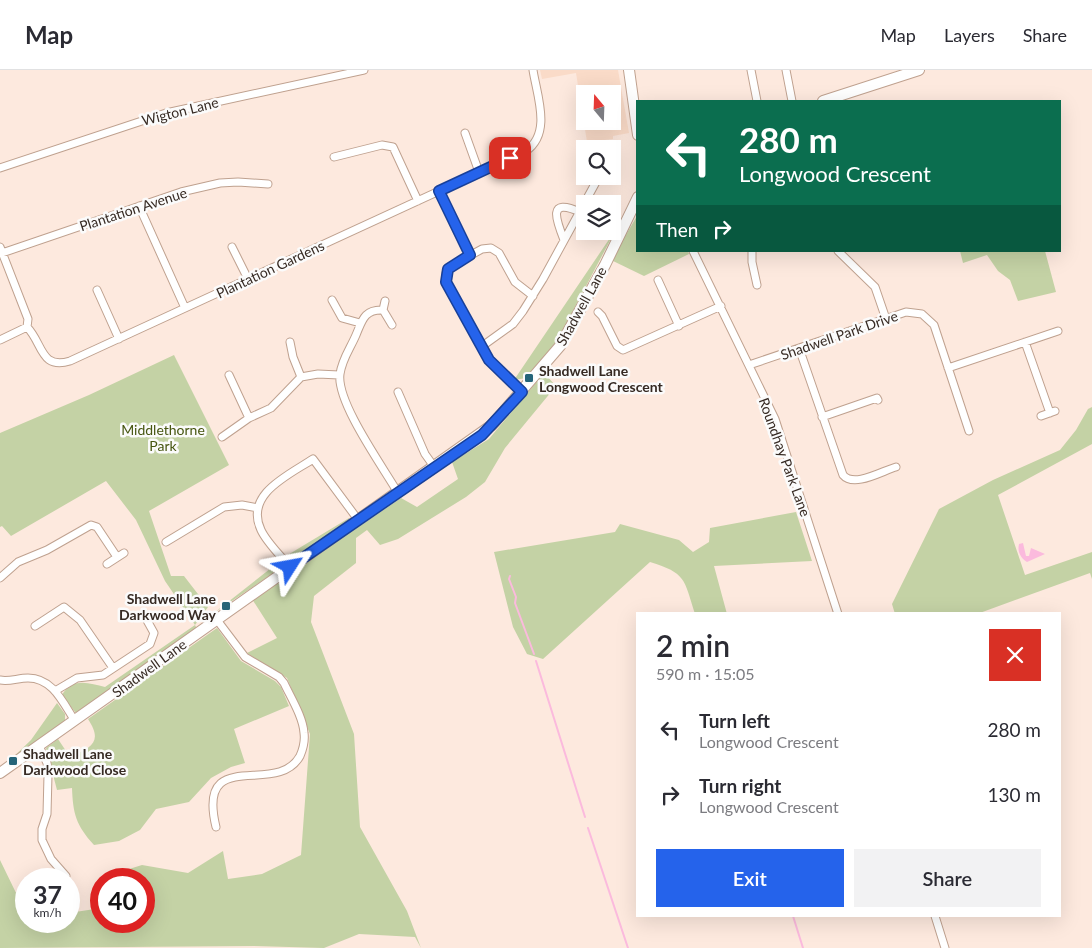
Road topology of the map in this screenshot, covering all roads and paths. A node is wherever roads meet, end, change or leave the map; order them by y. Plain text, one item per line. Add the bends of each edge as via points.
1 (364, 70) edge
2 (533, 70) edge
3 (629, 70) edge
4 (751, 70) edge
5 (786, 70) edge
6 (918, 70) edge
7 (757, 100) edge
8 (792, 100) edge
9 (826, 100) edge
10 (636, 121) edge
11 (465, 133) dead end
12 (334, 157) dead end
13 (0, 168) edge
14 (479, 172) junction
15 (268, 184) dead end
16 (439, 191) junction
17 (418, 201) junction
18 (636, 201) edge
19 (139, 206) junction
20 (576, 210) edge
21 (576, 219) edge
22 (564, 240) junction
23 (232, 247) dead end
24 (1, 250) edge
25 (694, 252) edge
26 (752, 252) edge
27 (839, 252) edge
28 (470, 255) junction
29 (248, 279) junction
30 (658, 280) dead end
31 (757, 285) dead end
32 (97, 290) dead end
33 (532, 296) junction
34 (332, 300) dead end
35 (385, 300) dead end
36 (721, 306) junction
37 (185, 308) junction
38 (383, 310) junction
39 (598, 312) dead end
40 (886, 319) junction
41 (360, 323) junction
42 (392, 325) dead end
43 (679, 326) junction
44 (27, 328) junction
45 (1058, 331) dead end
46 (119, 339) junction
47 (0, 340) edge
48 (290, 342) dead end
49 (1025, 342) junction
50 (481, 347) junction
51 (799, 348) junction
52 (749, 365) junction
53 (948, 368) junction
54 (229, 375) dead end
55 (339, 375) junction
56 (301, 377) junction
57 (398, 392) dead end
58 (522, 392) junction
59 (878, 400) dead end
60 (1042, 416) dead end
61 (822, 417) junction
62 (249, 418) junction
63 (969, 432) dead end
64 (222, 437) dead end
65 (896, 466) dead end
66 (435, 468) junction
67 (398, 493) junction
68 (258, 508) junction
69 (358, 521) junction
70 (166, 542) dead end
71 (124, 553) dead end
72 (117, 558) junction
73 (107, 564) dead end
74 (290, 567) junction
75 (0, 578) edge
76 (837, 612) edge
77 (144, 615) dead end
78 (217, 620) junction
79 (36, 626) dead end
80 (113, 668) junction
81 (0, 680) edge
82 (55, 691) junction
83 (76, 721) junction
84 (39, 746) junction
85 (0, 773) edge
86 (216, 827) dead end
87 (59, 868) edge
88 (935, 917) edge
89 (945, 948) edge

1 - 13 street, Wigton Lane via 166,113
2 - 14 street, Plantation Gardens via 542,125 537,140 526,151
3 - 10 street
4 - 7 street
5 - 8 street
6 - 9 street
11 - 14 street
12 - 17 street via 382,145 393,147
14 - 16 street, Plantation Gardens
15 - 19 street, Plantation Avenue via 220,183
16 - 17 street, Plantation Gardens
16 - 28 street
17 - 29 street, Plantation Gardens
18 - 58 street, Shadwell Lane via 560,346
19 - 24 street, Plantation Avenue
19 - 37 street
20 - 22 street via 566,206 556,212 555,218
21 - 22 street
22 - 33 street
23 - 29 street
24 - 44 street, Plantation Gardens via 28,319
25 - 36 street, Roundhay Park Lane
26 - 31 street
27 - 40 street via 874,287
28 - 33 street via 486,248 496,250 515,282
28 - 50 street via 451,266 445,278
29 - 37 street, Plantation Gardens
30 - 43 street
32 - 46 street
33 - 50 street via 513,324
34 - 41 street via 342,318
35 - 38 street
36 - 43 street
36 - 52 street, Roundhay Park Lane
37 - 46 street, Plantation Gardens
38 - 41 street via 367,313
38 - 42 street
39 - 43 street via 616,346 623,350
40 - 51 street, Shadwell Park Drive
40 - 53 street, Shadwell Park Drive via 914,312 929,319
41 - 55 street
44 - 46 street, Plantation Gardens via 45,358 61,364
44 - 47 street
45 - 49 street
48 - 56 street
49 - 53 street
49 - 60 street via 1052,412
50 - 58 street via 499,371
51 - 52 street, Shadwell Park Drive
51 - 61 street
52 - 76 street, Roundhay Park Lane via 775,420
53 - 63 street, Shadwell Park Drive
54 - 62 street
55 - 56 street
55 - 67 street via 351,415
56 - 62 street via 271,408
57 - 66 street via 425,454
58 - 66 street, Shadwell Lane via 482,435
59 - 61 street
61 - 65 street via 845,478 856,481
62 - 64 street
66 - 67 street, Shadwell Lane
67 - 69 street, Shadwell Lane
68 - 69 street via 272,486 313,459
68 - 70 street via 242,505 224,507
68 - 74 street via 262,531
69 - 74 street, Shadwell Lane
71 - 72 street
72 - 73 street
72 - 75 street via 97,527 91,524 47,550 18,562
74 - 78 street, Shadwell Lane
77 - 80 street via 153,629 152,640
78 - 83 street, Shadwell Lane
78 - 86 street via 245,657 284,683 304,732 301,753 289,769 266,775 233,776 218,787 212,796 211,808
79 - 80 street via 64,607 80,620
80 - 82 street via 95,678 77,678
81 - 82 street via 36,679
82 - 83 street
83 - 84 street, Shadwell Lane
84 - 85 street, Shadwell Lane
84 - 87 street via 47,763 48,775 47,814 42,840
88 - 89 street

